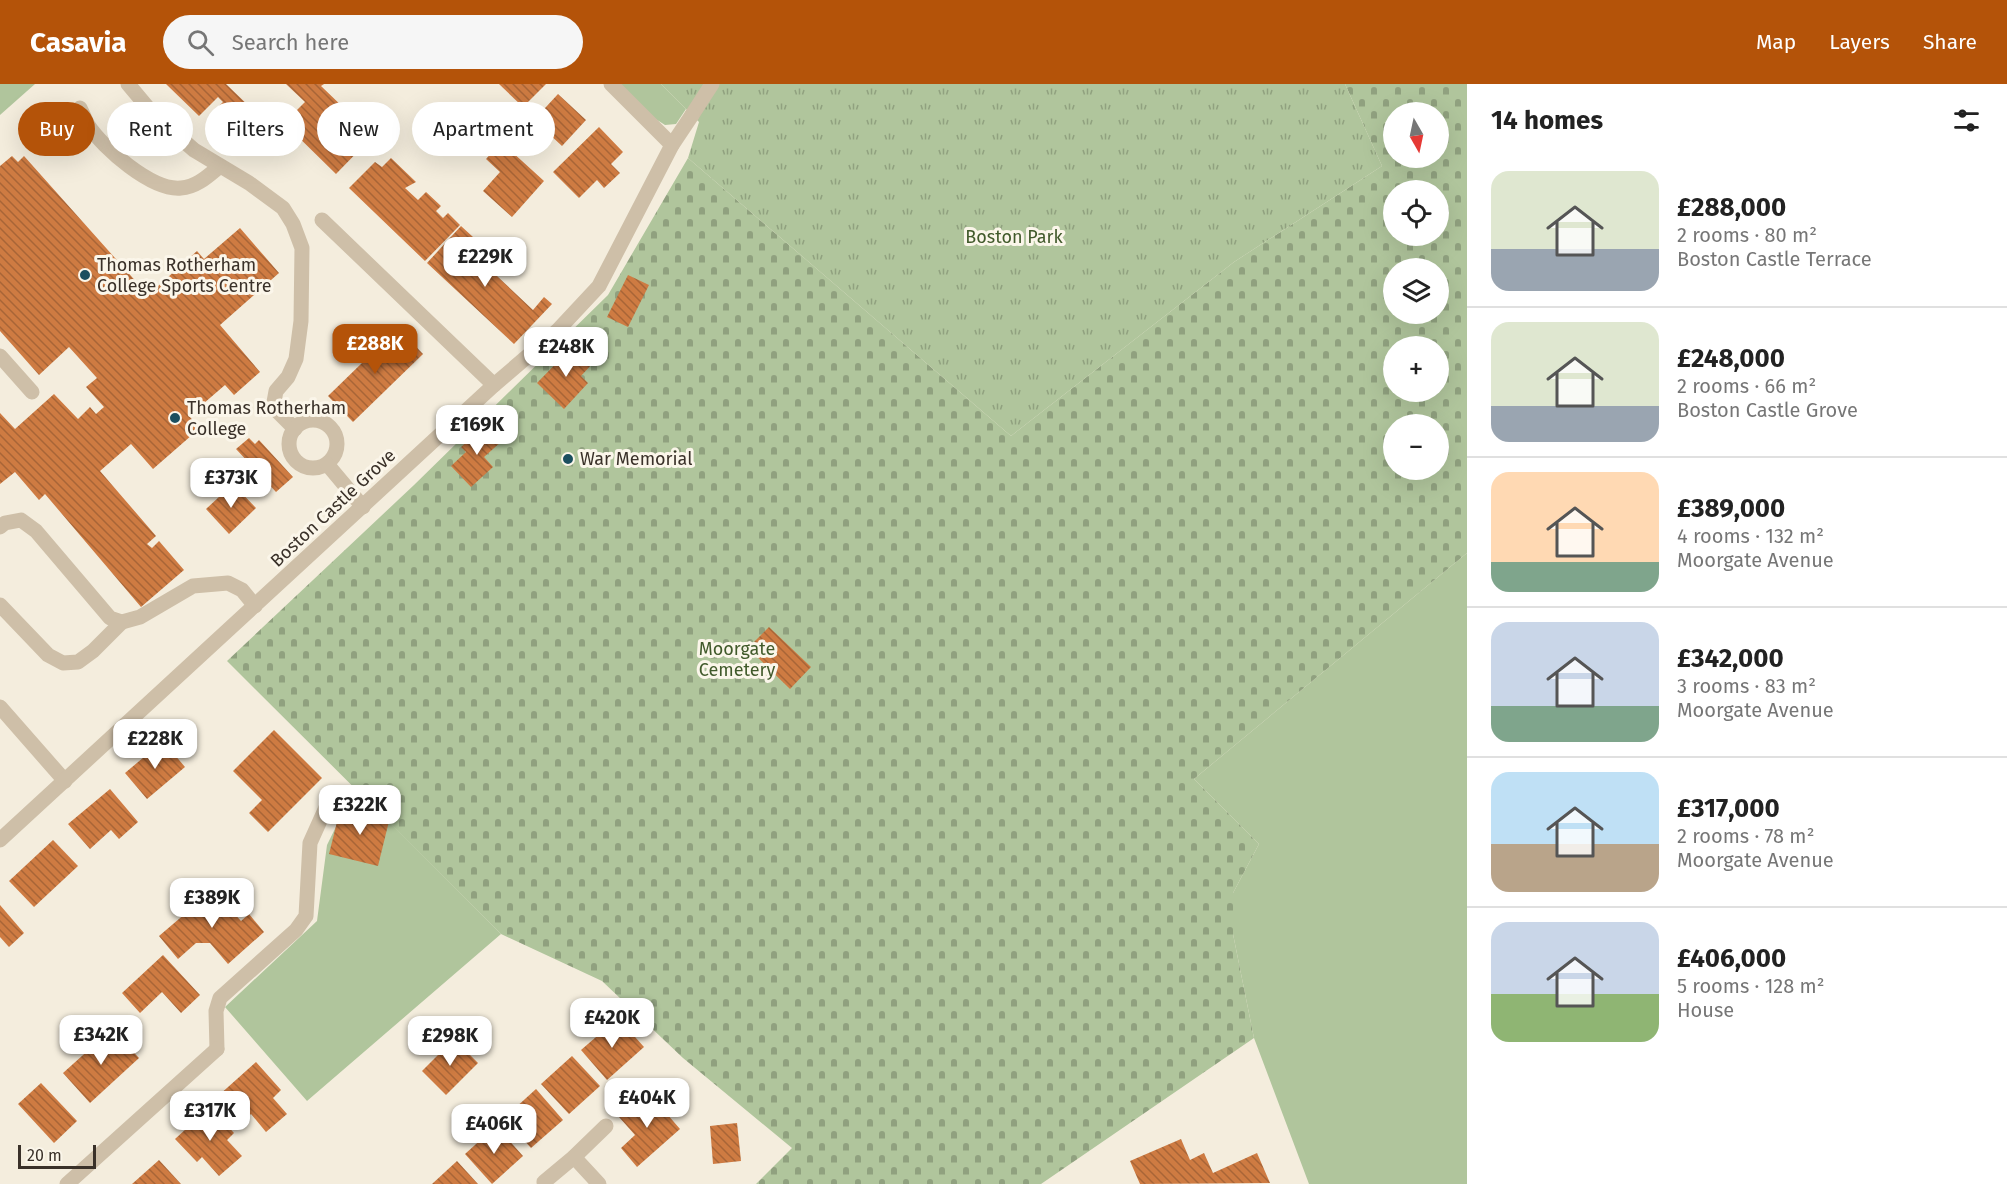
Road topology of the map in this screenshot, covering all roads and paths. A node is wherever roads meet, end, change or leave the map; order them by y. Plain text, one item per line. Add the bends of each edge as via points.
1 (128, 84) edge
2 (611, 84) edge
3 (712, 84) edge
4 (95, 133) edge
5 (672, 145) junction
6 (220, 166) junction
7 (322, 220) dead end
8 (0, 356) edge
9 (494, 385) junction
10 (32, 392) dead end
11 (295, 429) junction
12 (327, 464) junction
13 (363, 507) junction
14 (0, 527) edge
15 (0, 605) edge
16 (255, 606) junction
17 (122, 622) junction
18 (0, 707) edge
19 (66, 781) junction
20 (328, 803) dead end
21 (0, 840) edge
22 (606, 1126) dead end
23 (574, 1157) junction
24 (544, 1182) dead end
25 (67, 1184) edge
26 (599, 1184) edge

1 - 6 street via 154,116
2 - 5 street
3 - 5 street, Boston Castle Grove
4 - 6 street via 144,177 166,187 198,183
5 - 9 street, Boston Castle Grove via 599,286 557,332
6 - 11 street via 283,208 302,248 296,359 276,391 274,402
7 - 9 street
8 - 10 street
9 - 13 street, Boston Castle Grove
11 - 12 street via 290,451 299,463 313,468
11 - 12 street via 316,421 331,428 336,451
12 - 13 street
13 - 16 street, Boston Castle Grove
14 - 17 street via 21,520 36,531 110,618
15 - 17 street via 48,655 63,663 78,662
16 - 17 street via 242,590 228,583 193,586 140,617
16 - 19 street, Boston Castle Grove
18 - 19 street
19 - 21 street, Boston Castle Grove
20 - 25 street via 310,843 306,916 296,930 220,998 216,1011 218,1049
22 - 23 street
23 - 24 street
23 - 26 street

